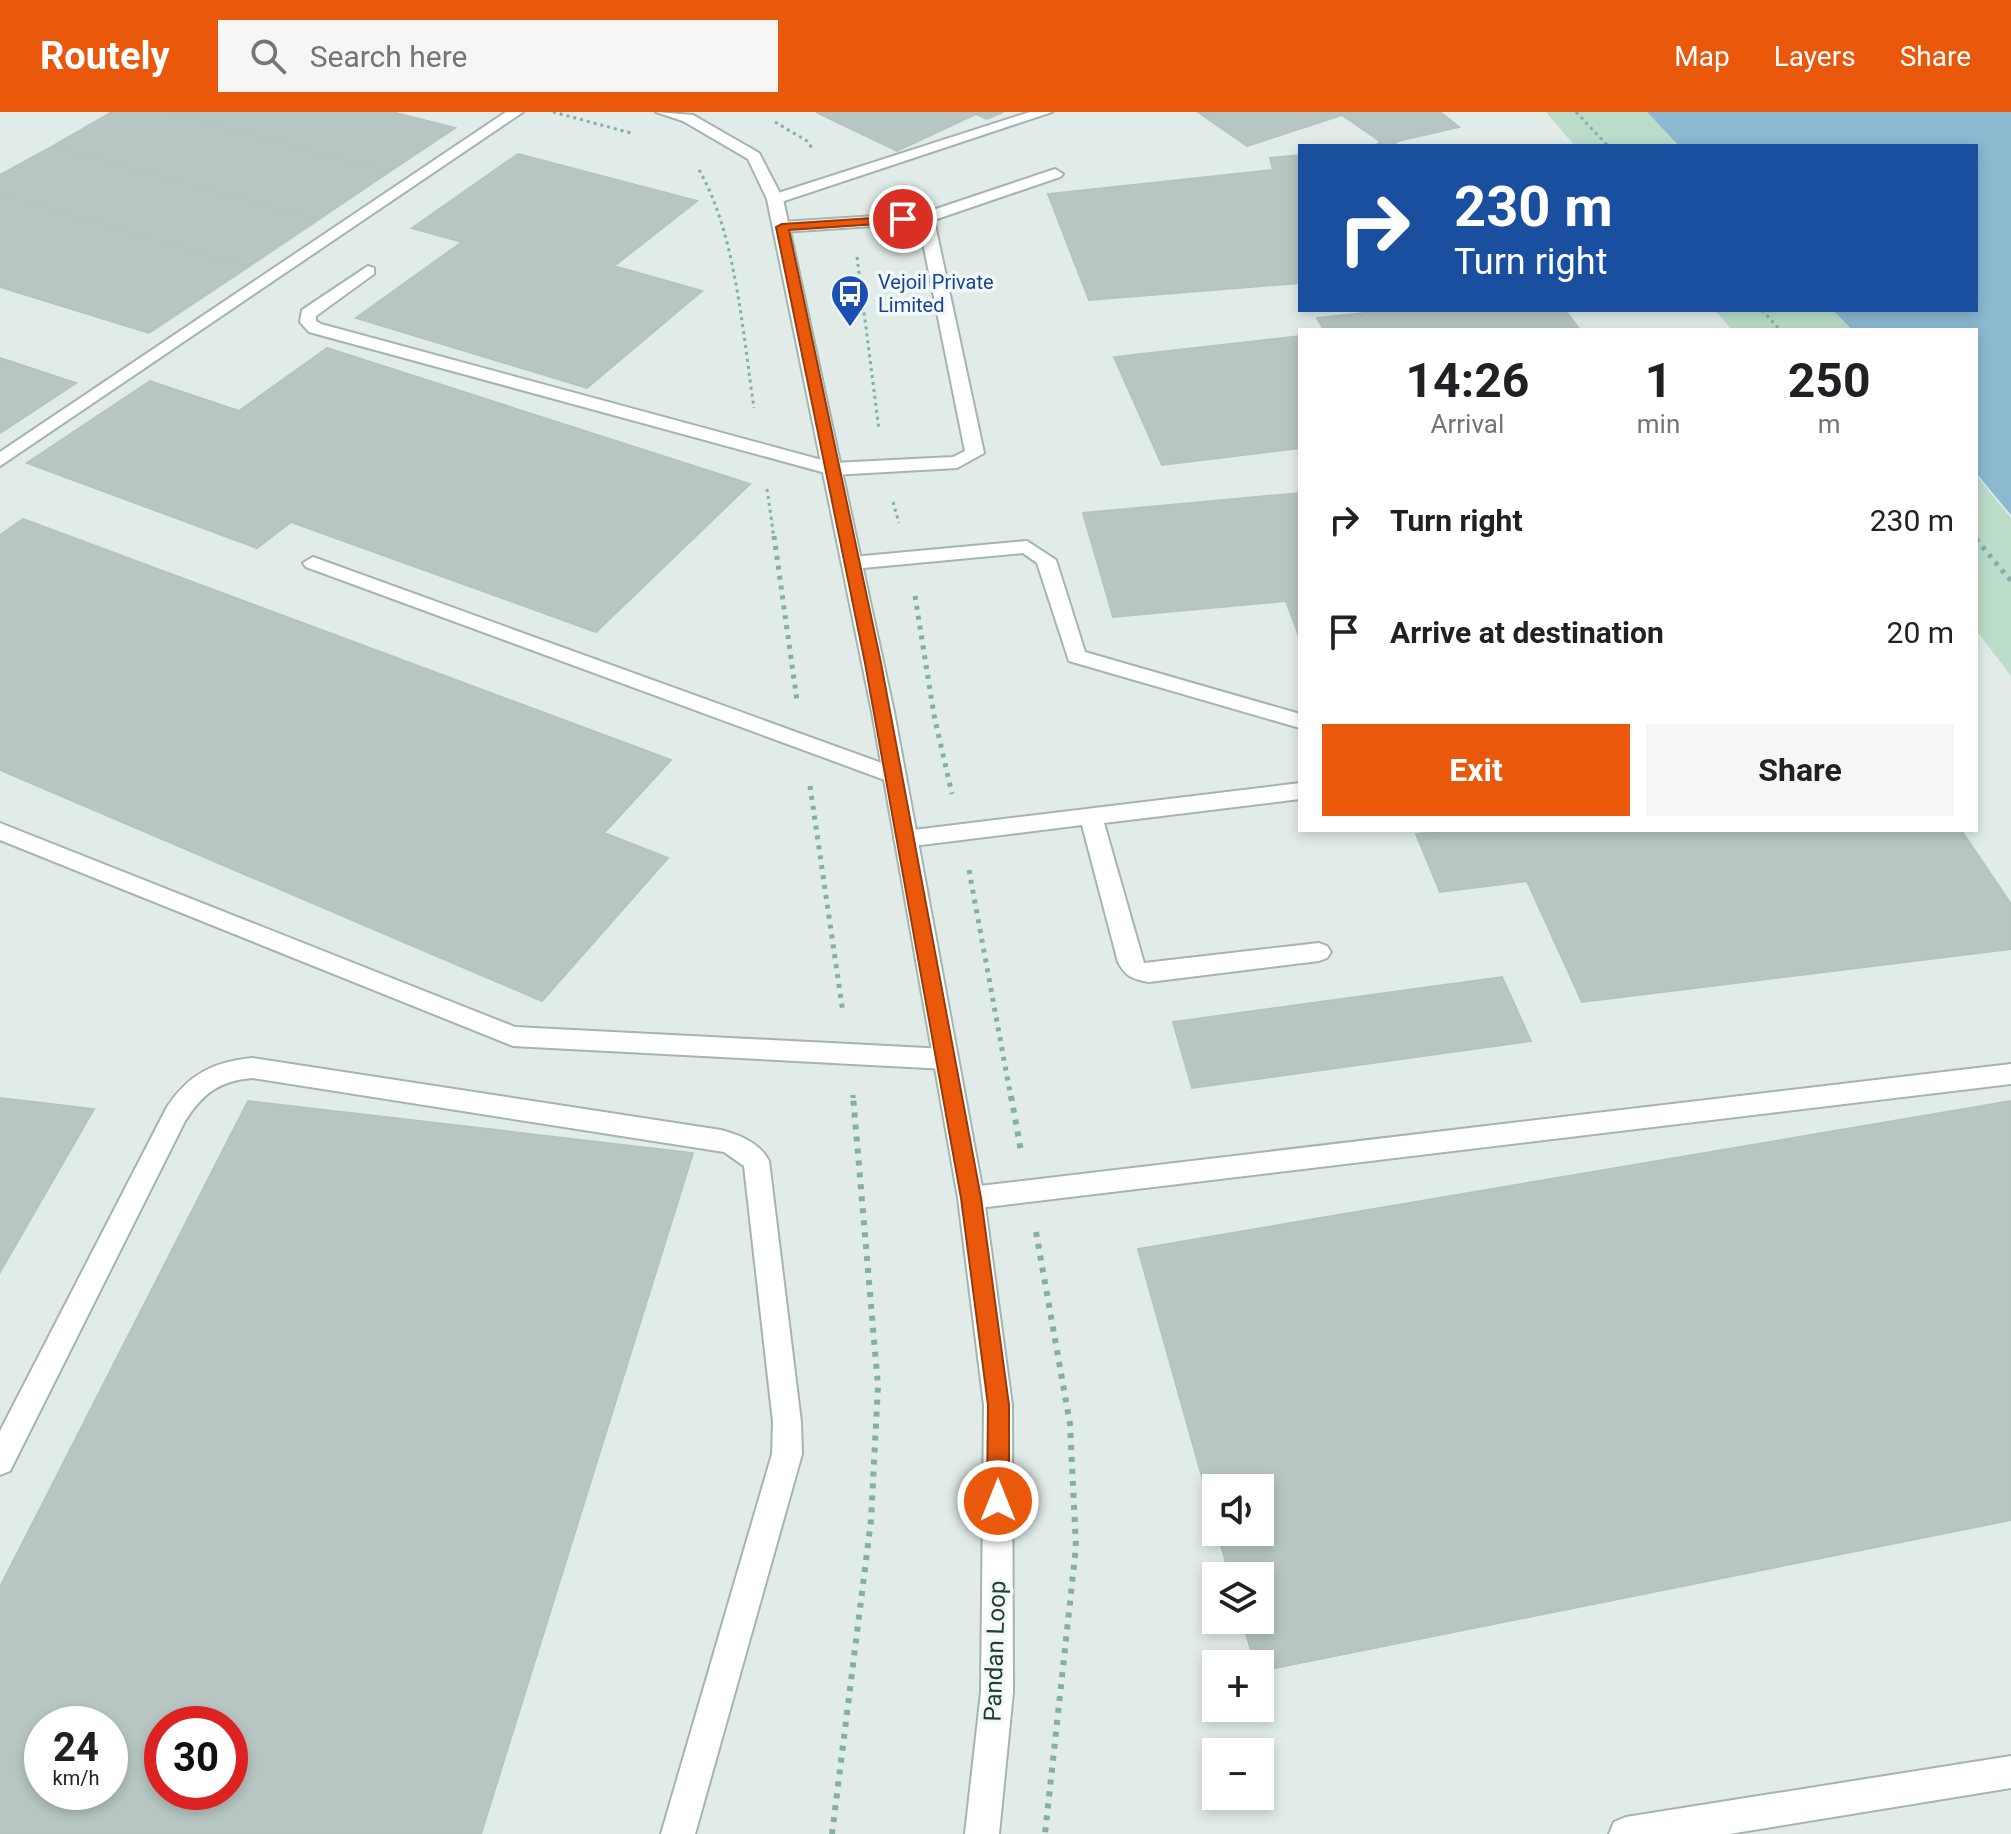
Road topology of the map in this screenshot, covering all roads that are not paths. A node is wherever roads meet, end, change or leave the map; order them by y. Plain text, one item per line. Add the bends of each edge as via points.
1 (516, 112) edge
2 (663, 112) edge
3 (1045, 112) edge
4 (1055, 174) dead end
5 (775, 199) junction
6 (926, 218) junction
7 (782, 227) junction
8 (368, 271) dead end
9 (0, 460) edge
10 (833, 469) junction
11 (313, 563) dead end
12 (852, 563) junction
13 (1298, 720) edge
14 (893, 775) junction
15 (1298, 791) edge
16 (1091, 817) junction
17 (0, 831) edge
18 (905, 839) junction
19 (1319, 952) dead end
20 (946, 1059) junction
21 (2011, 1074) edge
22 (971, 1198) junction
23 (0, 1461) edge
24 (2011, 1772) edge
25 (678, 1834) edge
26 (982, 1834) edge
27 (1626, 1834) edge

1 - 9 street
2 - 5 street, Pandan Loop via 688,118 754,156
3 - 5 street
4 - 6 street
5 - 7 street, Pandan Loop
6 - 7 street
6 - 10 street via 975,453 957,462
7 - 10 street, Pandan Loop
8 - 10 street via 308,314 308,322
10 - 12 street, Pandan Loop
11 - 14 street
12 - 13 street via 1027,547 1046,560 1076,656
12 - 14 street, Pandan Loop
14 - 18 street, Pandan Loop
15 - 16 street
16 - 18 street
16 - 19 street via 1130,962 1137,971
17 - 20 street via 513,1036
18 - 20 street, Pandan Loop
20 - 22 street, Pandan Loop
21 - 22 street
22 - 26 street, Pandan Loop via 998,1405 997,1692
23 - 25 street via 176,1114 205,1078 252,1068 722,1138 740,1147 756,1161 787,1454
24 - 27 street

